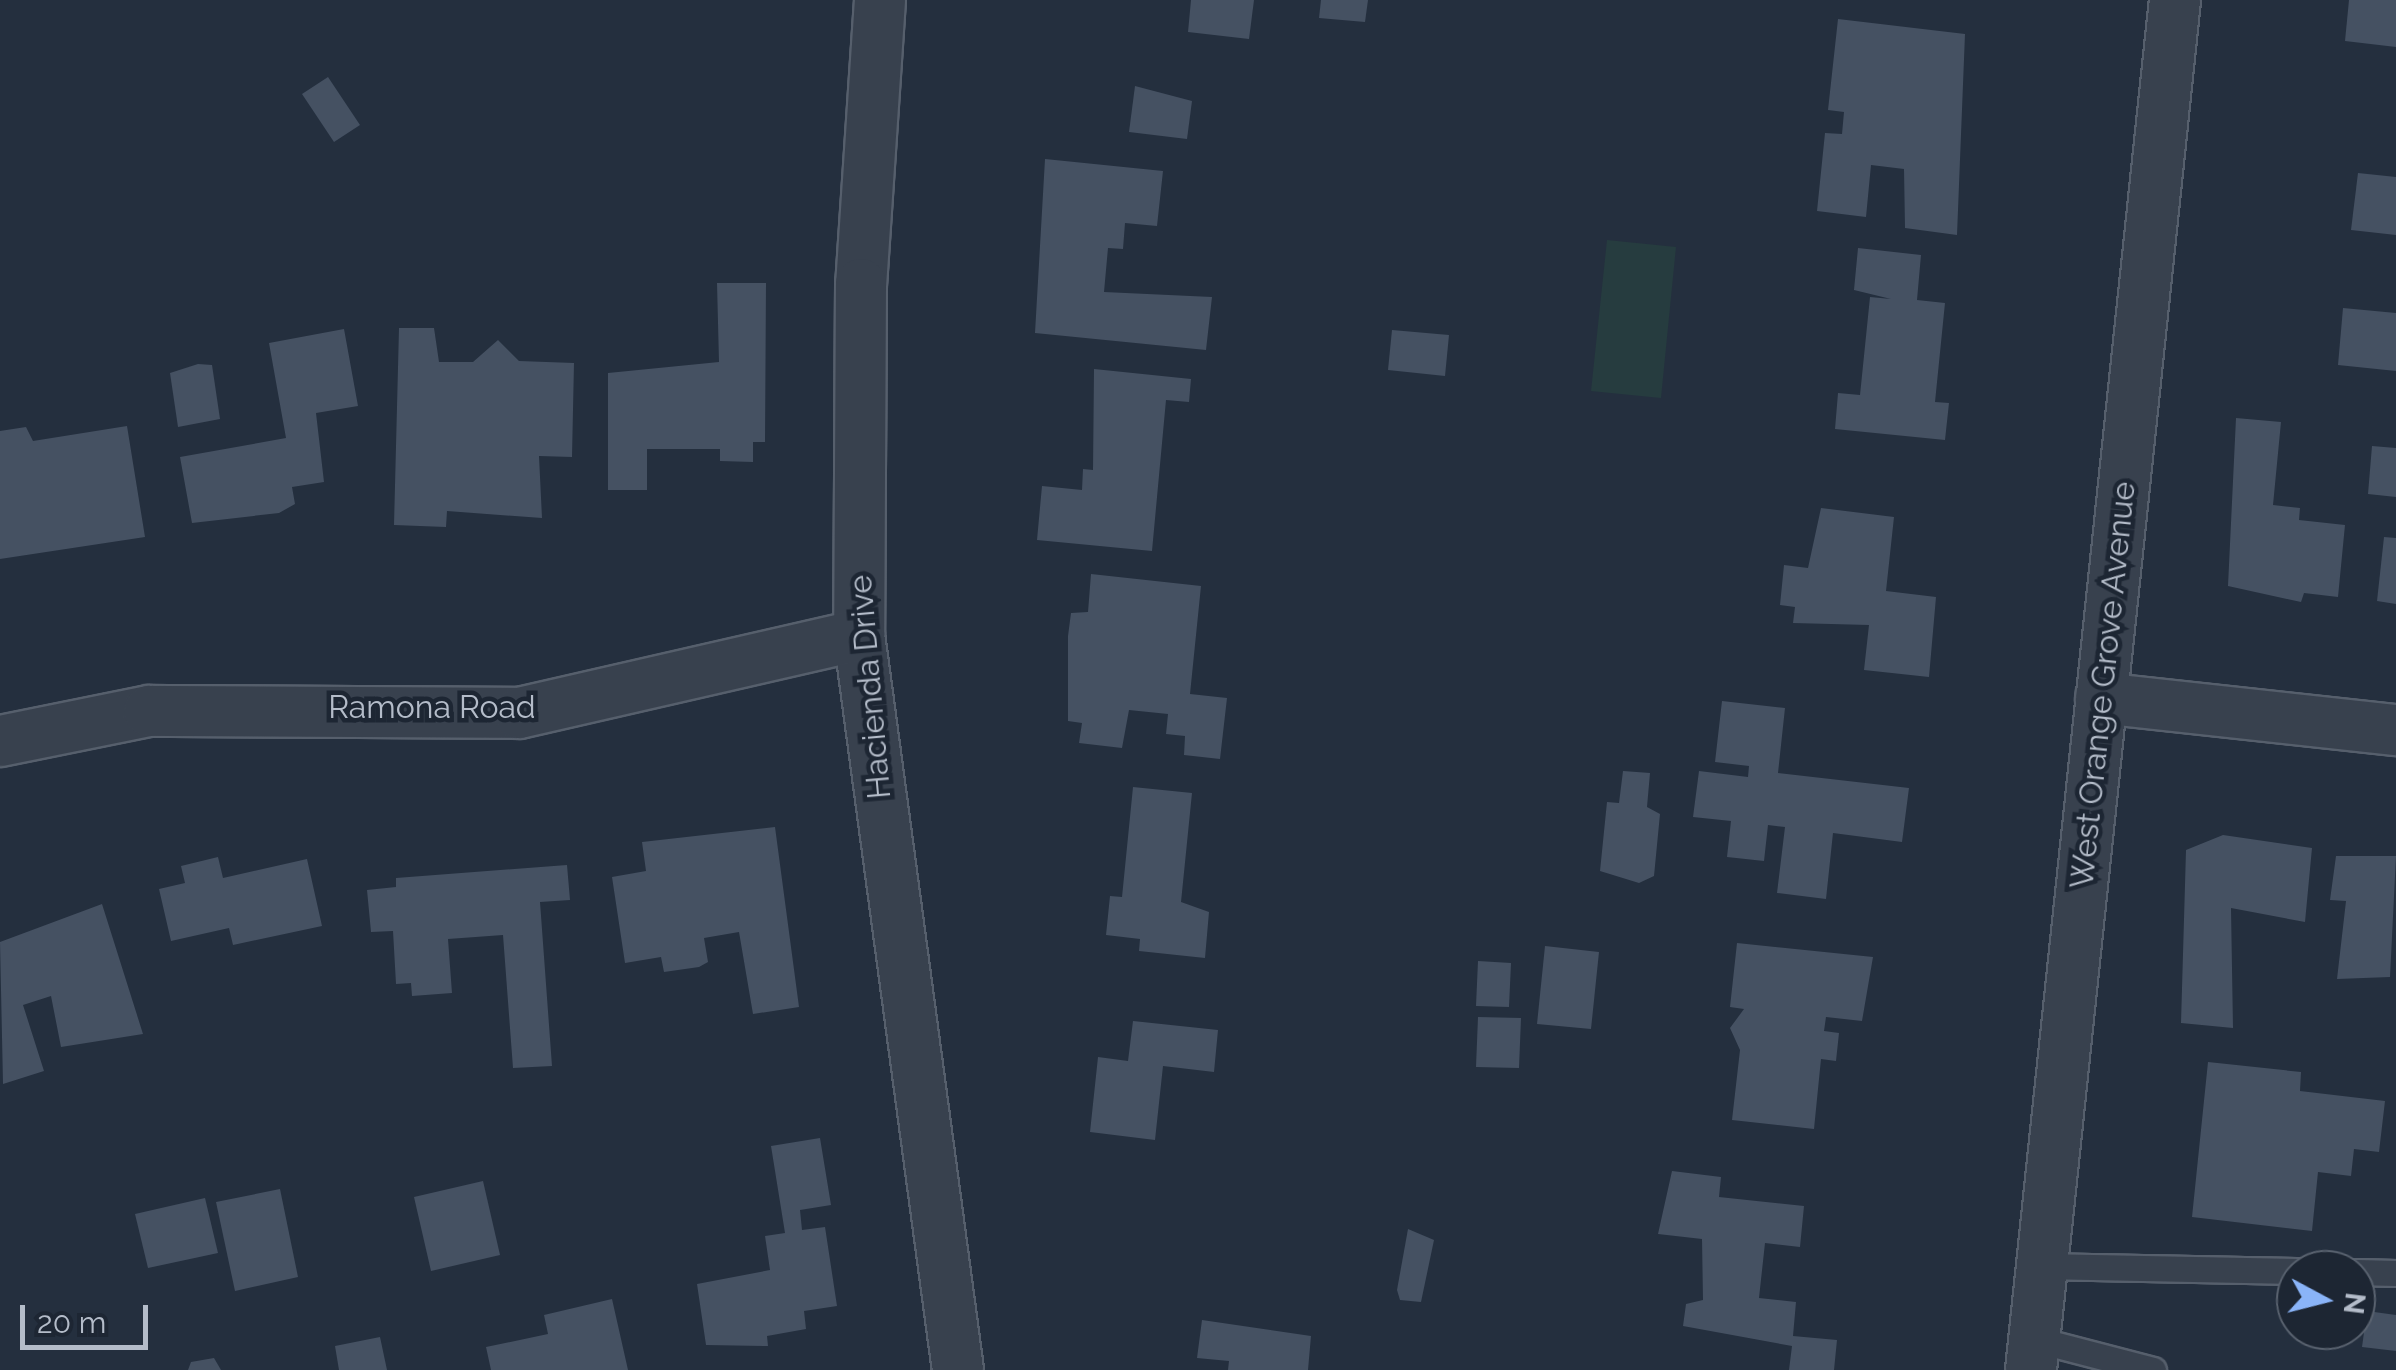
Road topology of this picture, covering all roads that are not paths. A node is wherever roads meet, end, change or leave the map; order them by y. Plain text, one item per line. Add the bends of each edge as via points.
1 (880, 0) edge
2 (2174, 0) edge
3 (859, 635) junction
4 (2101, 698) junction
5 (2396, 730) edge
6 (0, 741) edge
7 (2041, 1266) junction
8 (2276, 1271) edge
9 (2032, 1354) edge
10 (958, 1370) edge
11 (2153, 1370) edge

1 - 3 street, Hacienda Drive via 861,284
2 - 4 street, West Orange Grove Avenue
3 - 6 street, Ramona Road via 518,713 149,712
3 - 10 street, Hacienda Drive
4 - 5 street
4 - 7 street, West Orange Grove Avenue
7 - 8 lane
7 - 9 street, West Orange Grove Avenue
9 - 11 lane

